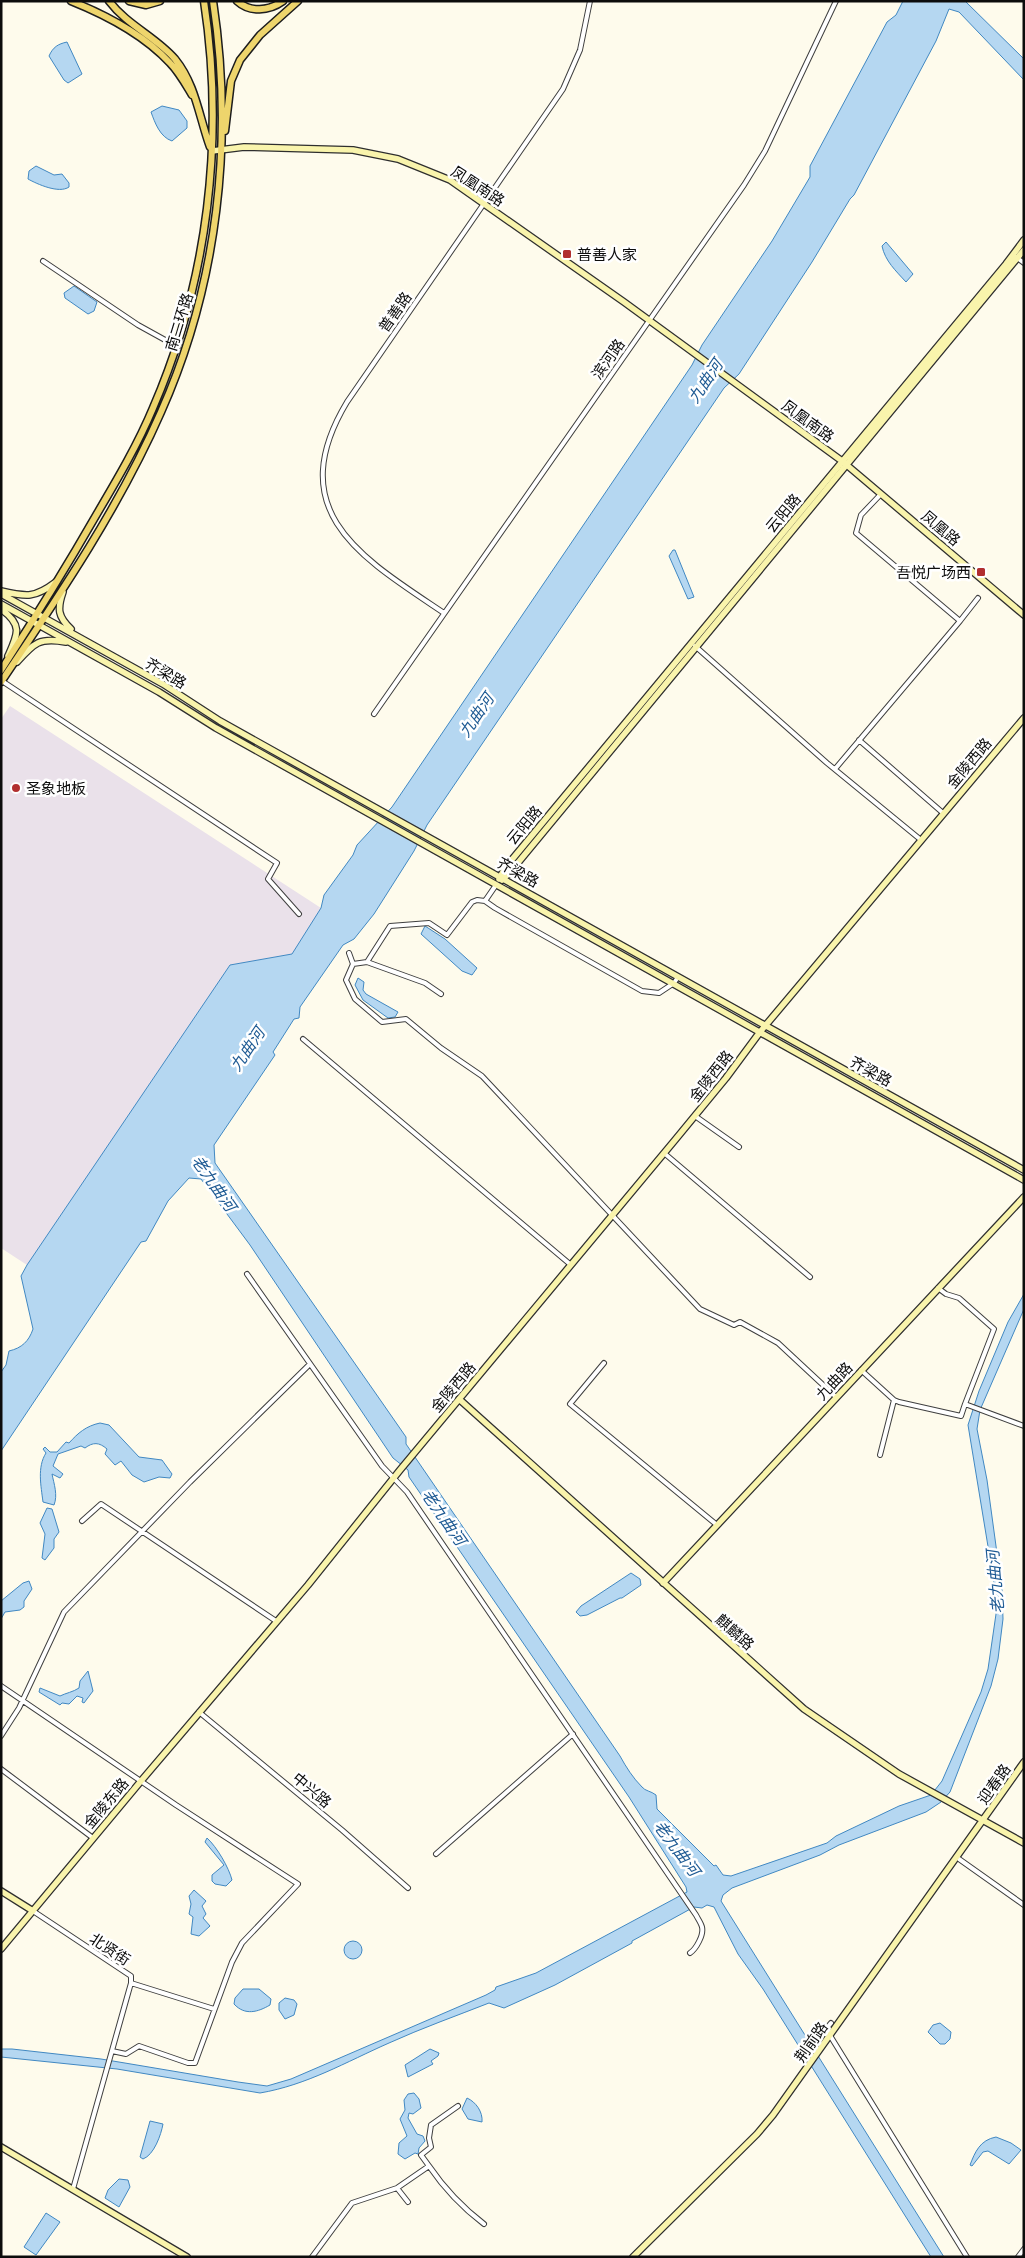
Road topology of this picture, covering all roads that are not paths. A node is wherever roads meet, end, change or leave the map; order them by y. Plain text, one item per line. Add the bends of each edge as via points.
1 (71, 1) edge
2 (109, 1) edge
3 (129, 1) edge
4 (160, 1) edge
5 (204, 1) edge
6 (213, 1) edge
7 (237, 1) edge
8 (283, 1) edge
9 (298, 1) edge
10 (590, 1) edge
11 (836, 1) edge
12 (152, 42) junction
13 (222, 149) junction
14 (212, 151) junction
15 (485, 203) junction
16 (1024, 240) edge
17 (1024, 250) edge
18 (1016, 257) junction
19 (43, 262) dead end
20 (1024, 263) edge
21 (649, 320) junction
22 (176, 346) junction
23 (140, 435) junction
24 (149, 438) junction
25 (844, 463) junction
26 (881, 494) junction
27 (60, 579) junction
28 (66, 583) junction
29 (1, 592) edge
30 (978, 598) dead end
31 (1, 604) edge
32 (1, 609) edge
33 (444, 613) junction
34 (38, 614) junction
35 (1024, 615) edge
36 (45, 618) junction
37 (33, 621) junction
38 (960, 621) junction
39 (40, 625) junction
40 (78, 636) junction
41 (72, 643) junction
42 (693, 645) junction
43 (2, 675) edge
44 (374, 714) dead end
45 (1024, 718) edge
46 (859, 740) junction
47 (835, 769) junction
48 (943, 813) junction
49 (921, 840) junction
50 (502, 877) junction
51 (496, 884) junction
52 (485, 901) junction
53 (299, 914) dead end
54 (349, 953) dead end
55 (367, 962) junction
56 (353, 964) junction
57 (678, 976) junction
58 (674, 983) junction
59 (441, 994) dead end
60 (766, 1025) junction
61 (760, 1032) junction
62 (304, 1039) dead end
63 (695, 1116) junction
64 (740, 1147) dead end
65 (664, 1154) junction
66 (1024, 1170) edge
67 (1024, 1180) edge
68 (1024, 1197) edge
69 (613, 1214) junction
70 (571, 1265) junction
71 (246, 1274) dead end
72 (810, 1277) dead end
73 (938, 1288) junction
74 (604, 1363) dead end
75 (310, 1364) junction
76 (861, 1370) junction
77 (836, 1397) junction
78 (458, 1399) junction
79 (894, 1400) junction
80 (967, 1405) junction
81 (1024, 1426) edge
82 (880, 1455) dead end
83 (394, 1478) junction
84 (82, 1521) dead end
85 (717, 1525) junction
86 (141, 1532) junction
87 (663, 1583) junction
88 (276, 1621) junction
89 (1, 1686) edge
90 (21, 1700) junction
91 (199, 1712) junction
92 (573, 1734) junction
93 (1, 1736) edge
94 (1024, 1762) edge
95 (1, 1769) edge
96 (141, 1781) junction
97 (984, 1820) junction
98 (93, 1838) junction
99 (1024, 1843) edge
100 (436, 1854) dead end
101 (959, 1859) dead end
102 (408, 1888) dead end
103 (1, 1890) edge
104 (1024, 1905) edge
105 (33, 1911) junction
106 (1, 1949) edge
107 (690, 1953) dead end
108 (131, 1983) junction
109 (214, 2010) junction
110 (832, 2023) dead end
111 (830, 2036) junction
112 (112, 2051) junction
113 (458, 2106) dead end
114 (1, 2147) edge
115 (429, 2166) junction
116 (397, 2188) junction
117 (73, 2189) junction
118 (408, 2202) dead end
119 (484, 2224) dead end
120 (1024, 2249) edge
121 (187, 2257) edge
122 (312, 2257) edge
123 (633, 2257) edge
124 (967, 2257) edge
125 (1018, 2257) edge

1 - 12 main road
2 - 12 main road
3 - 4 main road via 146,5
5 - 14 main road, 南二环路 via 213,94
6 - 13 main road, 南二环路 via 222,91
7 - 8 main road via 252,9 264,9
9 - 13 main road via 260,35 240,60 231,81
10 - 15 street, 普善路 via 580,50 563,88
11 - 21 street, 滨河路 via 764,151 744,185
12 - 14 main road via 175,59 192,84
13 - 14 main road, 凤凰南路
13 - 15 main road, 凤凰南路 via 353,150 389,157 450,180
13 - 24 main road, 南二环路 via 212,240 198,306 178,368
14 - 22 main road, 南二环路 via 196,272
15 - 21 main road, 凤凰南路
15 - 33 street, 普善路 via 347,402 328,440 324,460 324,486 329,505 337,526 349,542 381,570
16 - 18 main road, 云阳路
17 - 18 main road, 云阳路
18 - 20 street
18 - 25 main road, 云阳路
19 - 22 street via 138,325
21 - 25 main road, 凤凰南路
21 - 33 street, 滨河路
22 - 23 main road, 南二环路
23 - 24 main road
23 - 27 main road, 南二环路
24 - 28 main road, 南二环路
25 - 26 main road, 凤凰路
25 - 42 main road, 云阳路
26 - 35 main road, 凤凰路
26 - 38 street via 860,515 856,533
27 - 29 main road via 43,592 30,596
27 - 34 main road, 南二环路
28 - 36 main road, 南二环路
28 - 40 main road via 58,612
29 - 34 main road, 齐梁路
30 - 38 street
31 - 37 main road, 齐梁路
32 - 43 main road via 12,616 17,631
33 - 44 street, 滨河路
34 - 36 main road, 齐梁路
34 - 37 main road, 南二环路
36 - 39 main road, 南二环路
36 - 40 main road, 齐梁路
37 - 39 main road, 齐梁路
37 - 43 main road, 南二环路
38 - 46 street
39 - 41 main road, 齐梁路
39 - 43 main road, 南二环路
40 - 50 main road, 齐梁路 via 220,721
41 - 43 main road via 39,640
41 - 51 main road, 齐梁路 via 216,728
42 - 47 street
42 - 50 main road, 云阳路 via 505,868
43 - 53 street via 277,863 268,879
45 - 48 main road, 金陵西路
46 - 47 street
46 - 48 street
47 - 49 street
48 - 49 main road, 金陵西路
49 - 60 main road, 金陵西路
50 - 51 main road, 云阳路
50 - 57 main road, 齐梁路
51 - 52 street
51 - 58 main road, 齐梁路
52 - 55 street via 472,902 447,935 429,923 390,926
52 - 58 street via 642,991 660,993
54 - 56 street
55 - 56 street
55 - 59 street via 425,982
56 - 69 street via 346,980 355,999 382,1022 406,1019 482,1076
57 - 58 street
57 - 60 main road, 齐梁路
58 - 61 main road, 齐梁路
60 - 61 main road, 金陵西路
60 - 66 main road, 齐梁路
61 - 63 main road, 金陵西路
61 - 67 main road, 齐梁路
62 - 70 street
63 - 64 street
63 - 65 main road, 金陵西路
65 - 69 main road, 金陵西路
65 - 72 street
68 - 73 main road, 九曲路
69 - 70 main road, 金陵西路
69 - 77 street via 700,1308 734,1324 740,1322 778,1343
70 - 78 main road, 金陵西路
71 - 75 street
73 - 76 main road, 九曲路
73 - 80 street via 959,1298 994,1329
74 - 85 street via 570,1404
75 - 83 street via 382,1466
75 - 86 street
76 - 77 main road, 九曲路
76 - 79 street
77 - 85 main road, 九曲路
78 - 83 main road, 金陵西路
78 - 87 main road, 麒麟路
79 - 80 street via 961,1416
79 - 82 street
80 - 81 street
83 - 88 main road
83 - 92 street
84 - 86 street via 101,1504
85 - 87 main road, 九曲路
86 - 88 street
86 - 90 street via 64,1612
87 - 97 main road, 麒麟路 via 804,1709 899,1774
88 - 91 main road
89 - 90 street
90 - 93 street
90 - 96 street
91 - 96 main road, 金陵东路
91 - 102 street, 中兴路
92 - 100 street
92 - 107 street via 693,1910 702,1933
94 - 97 main road, 迎春路
95 - 98 street
96 - 98 main road, 金陵东路
96 - 109 street via 298,1884 242,1943
97 - 99 main road, 麒麟路
97 - 111 main road, 荆前路
98 - 105 main road, 金陵东路
101 - 104 street
103 - 105 main road
105 - 106 main road, 金陵东路
105 - 108 street, 北贤街 via 127,1972
108 - 109 street
108 - 112 street, 北贤街
109 - 112 street via 195,2063 139,2046 126,2054
110 - 111 street via 826,2029
111 - 123 main road, 荆前路 via 758,2134
111 - 124 street
112 - 117 street, 北贤街
113 - 115 street via 431,2126 431,2147 421,2155
114 - 117 main road
115 - 116 street
115 - 119 street via 439,2182
116 - 118 street
116 - 122 street via 352,2203
117 - 121 main road
120 - 125 street

